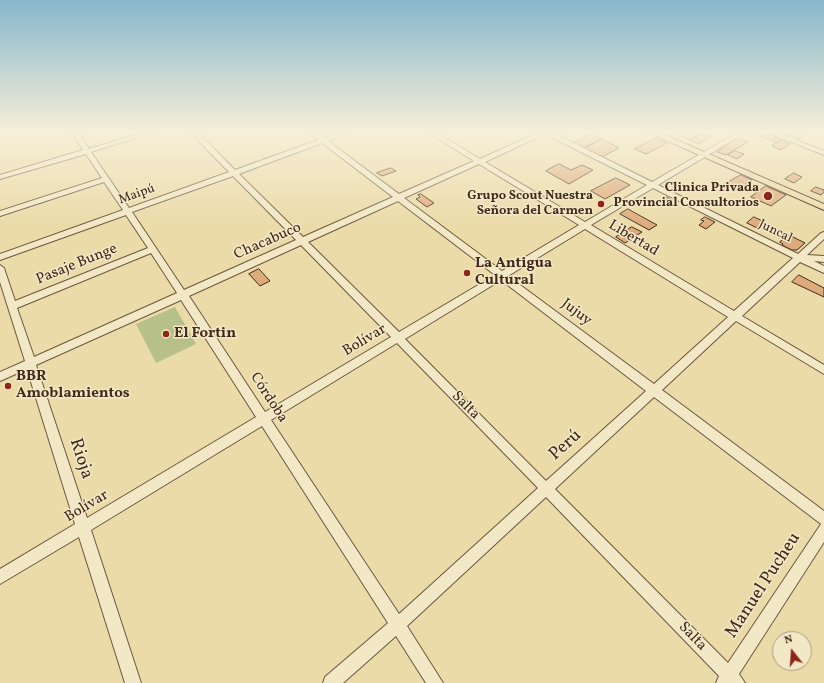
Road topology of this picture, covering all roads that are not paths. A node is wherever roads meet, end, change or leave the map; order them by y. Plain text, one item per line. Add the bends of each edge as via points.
1 (47, 163) edge
2 (95, 163) edge
3 (224, 163) edge
4 (262, 163) edge
5 (353, 163) edge
6 (477, 163) edge
7 (480, 163) edge
8 (608, 163) edge
9 (692, 163) edge
10 (727, 163) edge
11 (730, 163) edge
12 (234, 173) junction
13 (0, 177) edge
14 (106, 179) junction
15 (652, 185) junction
16 (400, 198) junction
17 (824, 201) edge
18 (824, 207) edge
19 (127, 212) junction
20 (0, 214) edge
21 (584, 226) junction
22 (824, 235) edge
23 (302, 241) junction
24 (151, 250) junction
25 (0, 257) edge
26 (799, 257) junction
27 (824, 259) edge
28 (0, 268) edge
29 (824, 270) edge
30 (502, 276) junction
31 (183, 295) junction
32 (12, 306) junction
33 (735, 317) junction
34 (398, 338) junction
35 (30, 363) junction
36 (824, 370) edge
37 (0, 377) edge
38 (654, 390) junction
39 (263, 419) junction
40 (546, 488) junction
41 (824, 519) edge
42 (83, 527) junction
43 (824, 530) edge
44 (0, 577) edge
45 (396, 626) junction
46 (730, 680) edge
47 (133, 683) edge
48 (331, 683) edge
49 (434, 683) edge

1 - 13 street
2 - 14 street, Córdoba
3 - 12 street, Salta
4 - 12 street, Maipú
5 - 16 street, Jujuy
6 - 16 street, Chacabuco
7 - 21 street, Libertad
8 - 15 street, Juncal
9 - 15 street, Bolívar
10 - 18 main road
11 - 17 main road
12 - 19 street, Maipú
12 - 23 street, Salta
14 - 19 street, Córdoba
14 - 20 street
15 - 21 street, Bolívar
15 - 26 street, Juncal
16 - 23 street, Chacabuco
16 - 30 street, Jujuy
19 - 24 street, Córdoba
19 - 25 street, Maipú
21 - 30 street, Bolívar
21 - 33 street, Libertad
22 - 26 street, Perú
23 - 31 street, Chacabuco
23 - 34 street, Salta
24 - 31 street, Córdoba
24 - 32 street, Pasaje Bunge
26 - 27 street
26 - 29 street, Juncal
26 - 33 street, Perú
28 - 32 street, Rioja
30 - 34 street, Bolívar
30 - 38 street, Jujuy
31 - 35 street, Chacabuco
31 - 39 street, Córdoba
32 - 35 street, Rioja
33 - 36 street, Libertad
33 - 38 street, Perú
34 - 39 street, Bolívar
34 - 40 street, Salta
35 - 37 street, Chacabuco
35 - 42 street, Rioja
38 - 40 street, Perú
38 - 41 street, Jujuy
39 - 42 street, Bolívar
39 - 45 street, Córdoba
40 - 45 street, Perú
40 - 46 street, Salta
42 - 44 street, Bolívar
42 - 47 street, Rioja
43 - 46 street, Manuel Pucheu
45 - 48 street, Perú
45 - 49 street, Córdoba

